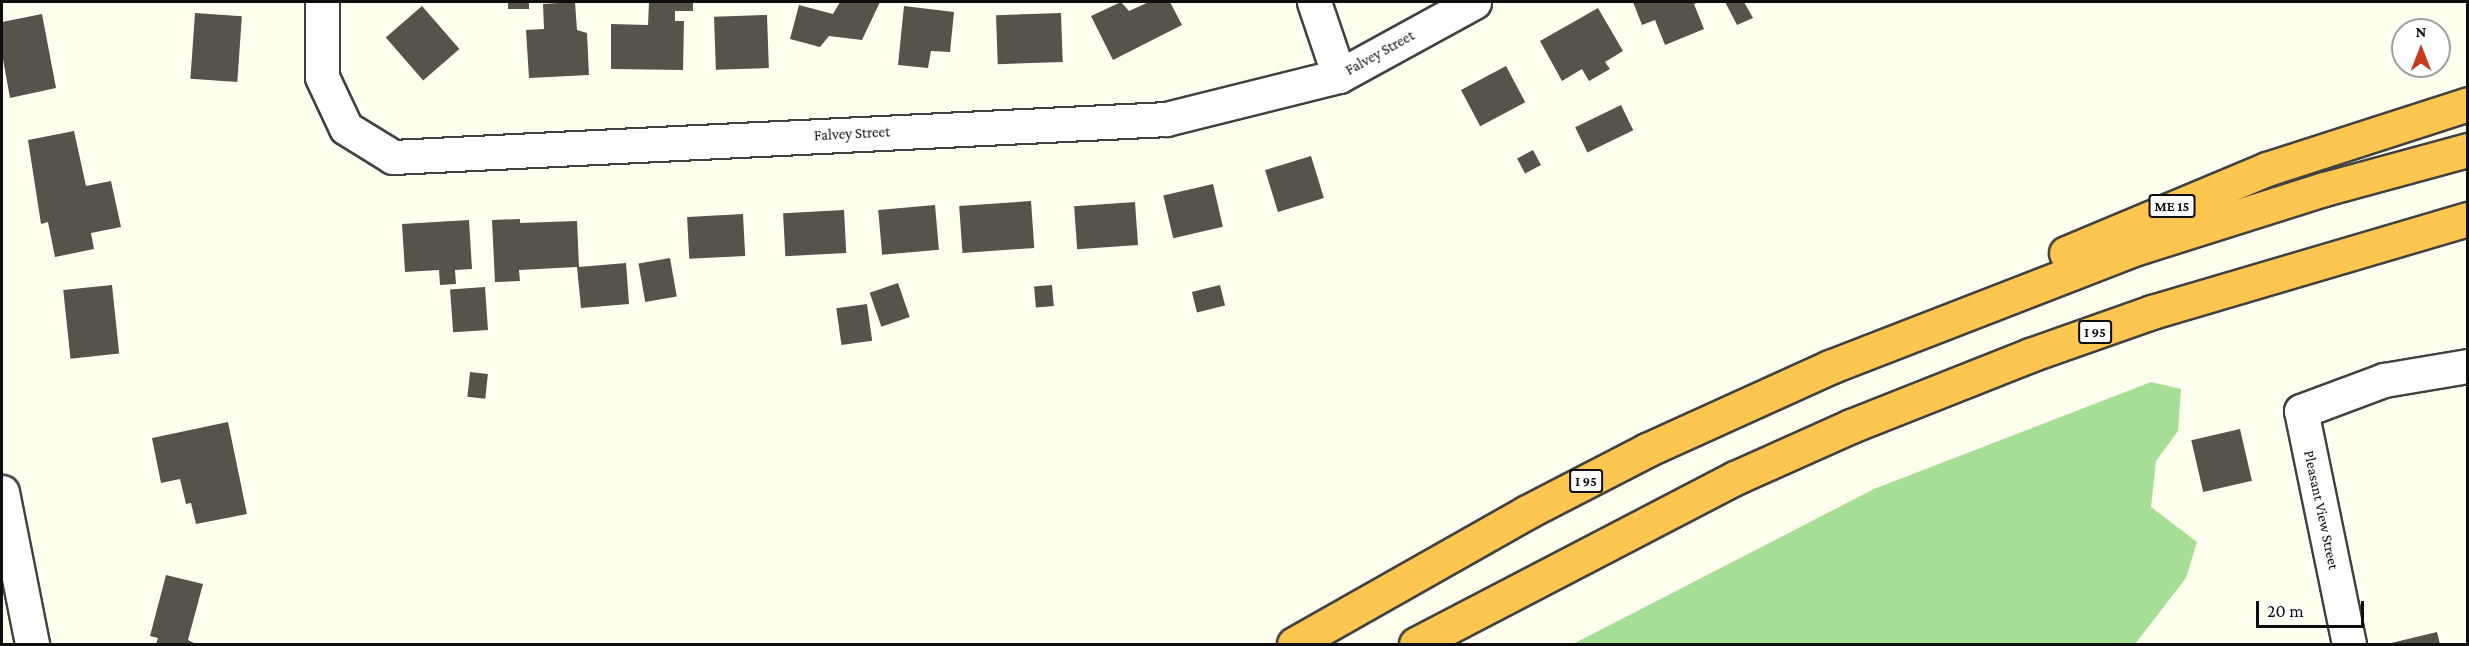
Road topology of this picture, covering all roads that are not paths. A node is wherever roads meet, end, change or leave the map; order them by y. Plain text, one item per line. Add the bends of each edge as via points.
1 (322, 2) edge
2 (1314, 2) edge
3 (1474, 2) edge
4 (1339, 76) junction
5 (2468, 104) edge
6 (2468, 150) edge
7 (2468, 219) edge
8 (1890, 342) junction
9 (2468, 366) edge
10 (2, 492) edge
11 (32, 645) edge
12 (1294, 645) edge
13 (1416, 645) edge
14 (2349, 645) edge

1 - 4 street, Falvey Street via 322,77 346,128 393,157 1166,119
2 - 4 street
3 - 4 street, Falvey Street
5 - 8 highway, ME 15 via 2314,152 2156,213 2021,275
6 - 8 highway, I 95 via 2324,189 2140,247
7 - 13 highway, I 95 via 2152,312 1851,426 1724,483
8 - 12 highway, I 95 via 1647,450 1527,512
9 - 14 street, Pleasant View Street via 2384,380 2301,411
10 - 11 street

